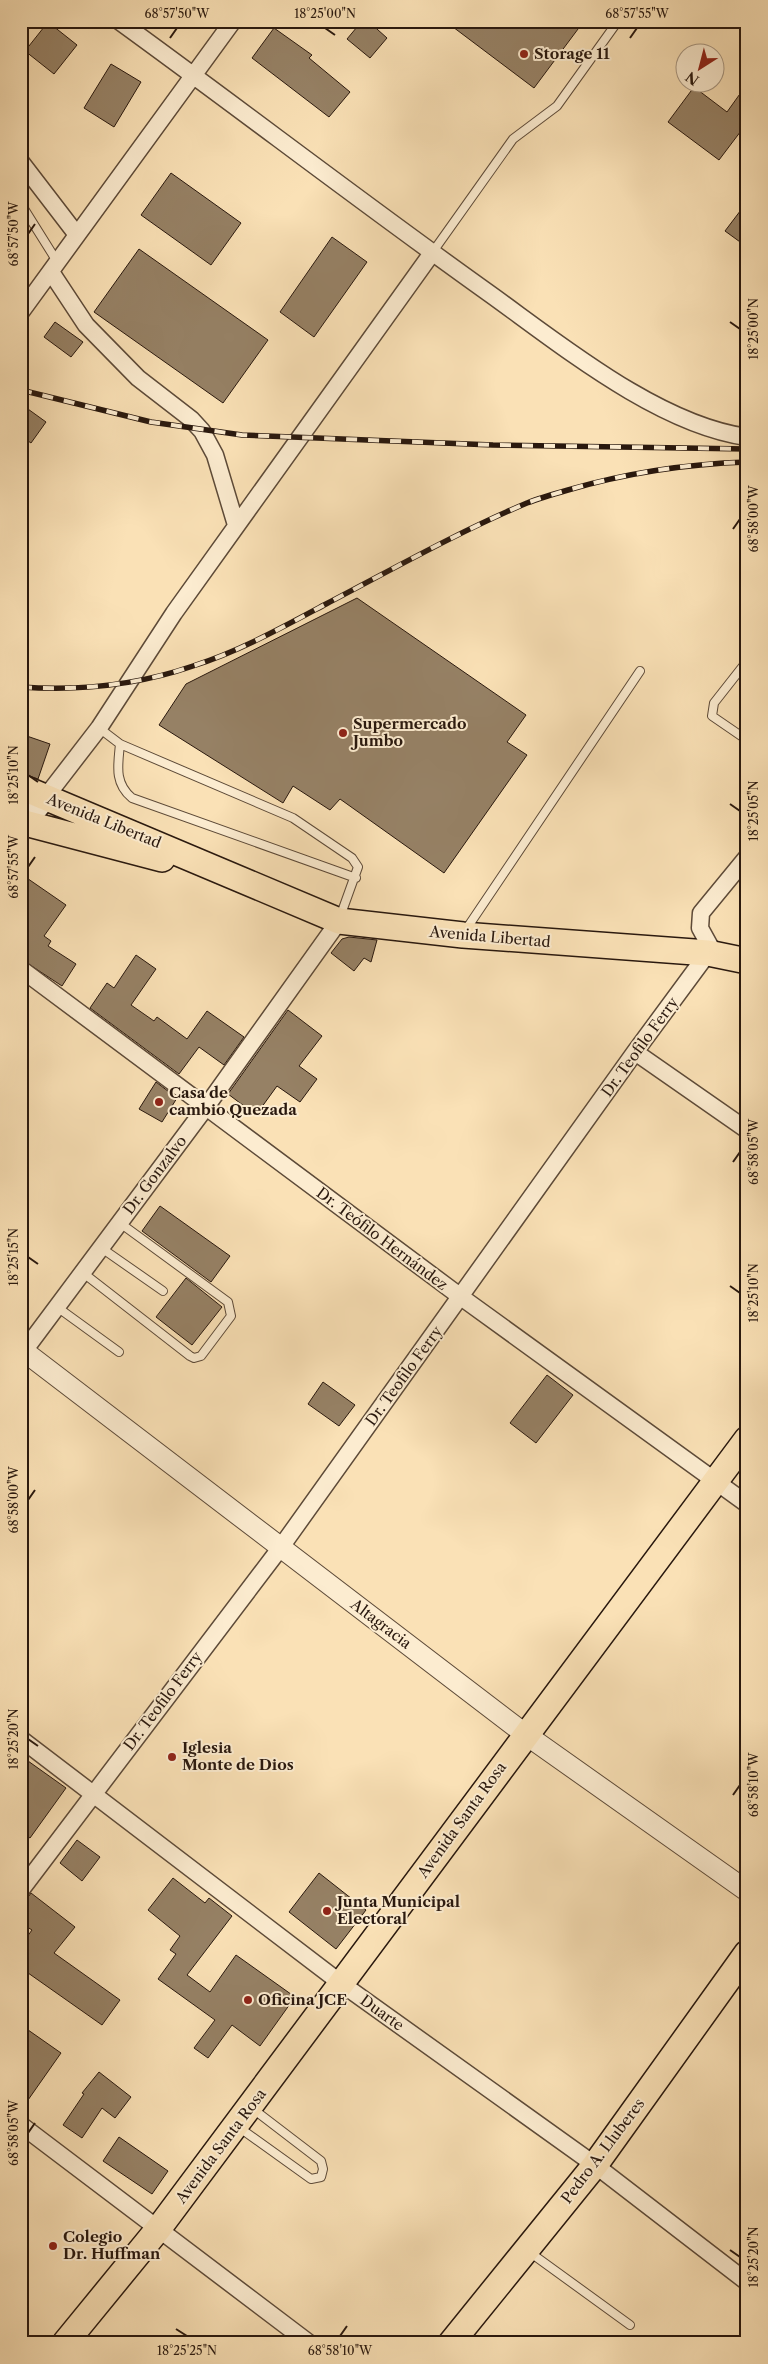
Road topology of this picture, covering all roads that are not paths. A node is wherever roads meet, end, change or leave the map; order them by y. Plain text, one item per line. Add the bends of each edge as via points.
1 (119, 21) edge
2 (233, 21) edge
3 (618, 21) edge
4 (194, 76) junction
5 (21, 162) edge
6 (21, 204) edge
7 (77, 235) junction
8 (432, 253) junction
9 (55, 267) junction
10 (21, 312) edge
11 (747, 437) edge
12 (236, 525) junction
13 (747, 661) edge
14 (640, 671) dead end
15 (99, 728) junction
16 (746, 737) edge
17 (120, 744) junction
18 (21, 787) edge
19 (45, 798) junction
20 (22, 824) edge
21 (747, 857) edge
22 (356, 878) junction
23 (242, 880) junction
24 (339, 922) junction
25 (463, 935) junction
26 (708, 953) junction
27 (747, 961) edge
28 (21, 969) edge
29 (635, 1052) junction
30 (206, 1107) junction
31 (747, 1130) edge
32 (120, 1223) junction
33 (100, 1248) junction
34 (82, 1272) junction
35 (163, 1291) dead end
36 (461, 1297) junction
37 (57, 1307) junction
38 (22, 1352) edge
39 (119, 1352) dead end
40 (747, 1439) edge
41 (716, 1481) junction
42 (747, 1504) edge
43 (281, 1547) junction
44 (525, 1734) junction
45 (21, 1739) edge
46 (93, 1793) junction
47 (21, 1890) edge
48 (747, 1891) edge
49 (747, 1953) edge
50 (342, 1984) junction
51 (243, 2116) junction
52 (21, 2125) edge
53 (595, 2165) junction
54 (159, 2228) junction
55 (527, 2250) junction
56 (747, 2282) edge
57 (630, 2325) dead end
58 (65, 2343) edge
59 (309, 2343) edge
60 (451, 2343) edge

1 - 4 street
2 - 4 street
3 - 8 lane via 557,106 513,139
4 - 7 street
4 - 8 street
5 - 7 street
6 - 9 lane
7 - 9 street
8 - 11 street via 599,372 674,414 727,434
8 - 12 street
9 - 10 street
9 - 12 street via 86,325 138,378 202,431 215,455
12 - 15 street
13 - 16 lane via 714,703 712,716
14 - 25 lane
15 - 17 lane
15 - 19 street
17 - 22 lane via 293,818 352,858 358,867
17 - 22 lane via 118,776 120,784 132,798
18 - 19 main road, Avenida Libertad
19 - 20 main road
19 - 23 main road, Avenida Libertad
20 - 23 main road, Avenida Libertad
21 - 26 street via 701,912 699,926 711,948
22 - 24 lane
23 - 24 main road, Avenida Libertad
24 - 25 main road, Avenida Libertad
24 - 30 street, Dr. Gonzalvo
25 - 26 main road, Avenida Libertad
26 - 27 main road, Avenida Libertad
26 - 29 street, Dr. Teofilo Ferry
28 - 30 street, Dr. Teófilo Hernández
29 - 31 street
29 - 36 street, Dr. Teofilo Ferry
30 - 32 street, Dr. Gonzalvo
30 - 36 street, Dr. Teófilo Hernández
32 - 33 street, Dr. Gonzalvo
32 - 34 lane via 228,1302 231,1316 201,1356 190,1356
33 - 34 street, Dr. Gonzalvo
33 - 35 lane
34 - 37 street, Dr. Gonzalvo
36 - 41 street, Dr. Teófilo Hernández
36 - 43 street, Dr. Teofilo Ferry
37 - 38 street, Dr. Gonzalvo
37 - 39 lane
38 - 43 street, Altagracia
40 - 41 main road, Avenida Santa Rosa
41 - 42 street, Dr. Teófilo Hernández
41 - 44 main road, Avenida Santa Rosa
43 - 44 street, Altagracia
43 - 46 street, Dr. Teofilo Ferry
44 - 48 street, Altagracia
44 - 50 main road, Avenida Santa Rosa
45 - 46 street, Duarte
46 - 47 street, Dr. Teofilo Ferry
46 - 50 street, Duarte
49 - 53 main road, Pedro A. Lluberes
50 - 51 main road, Avenida Santa Rosa
50 - 53 street, Duarte
51 - 51 lane via 311,2179 321,2177 321,2161
51 - 54 main road, Avenida Santa Rosa
52 - 54 street
53 - 55 main road, Pedro A. Lluberes
53 - 56 street, Duarte
54 - 58 main road, Avenida Santa Rosa
54 - 59 street
55 - 57 lane
55 - 60 main road, Pedro A. Lluberes

